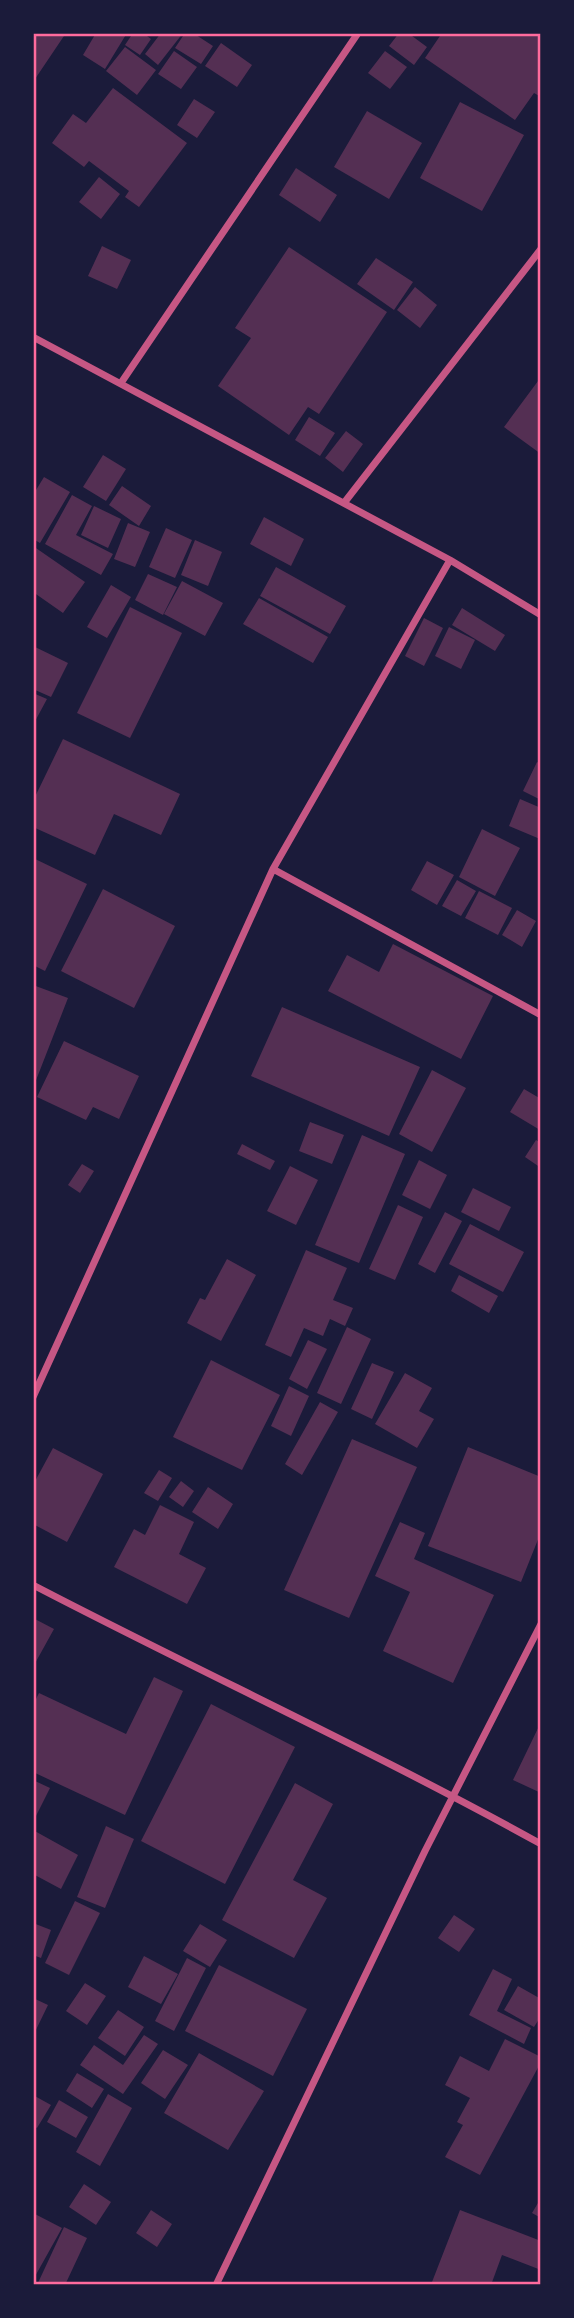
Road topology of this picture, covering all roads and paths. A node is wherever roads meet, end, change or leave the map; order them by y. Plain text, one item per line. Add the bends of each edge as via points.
1 (358, 33) edge
2 (541, 249) edge
3 (33, 337) edge
4 (121, 383) junction
5 (344, 503) junction
6 (450, 560) junction
7 (541, 615) edge
8 (273, 869) junction
9 (541, 1015) edge
10 (33, 1397) edge
11 (33, 1585) edge
12 (541, 1624) edge
13 (455, 1796) junction
14 (541, 1844) edge
15 (216, 2285) edge

1 - 4 street
2 - 5 street
3 - 4 street
4 - 5 street
5 - 6 street
6 - 7 street
6 - 8 street
8 - 9 street
8 - 10 street
11 - 13 street
12 - 13 street
13 - 14 street
13 - 15 street

